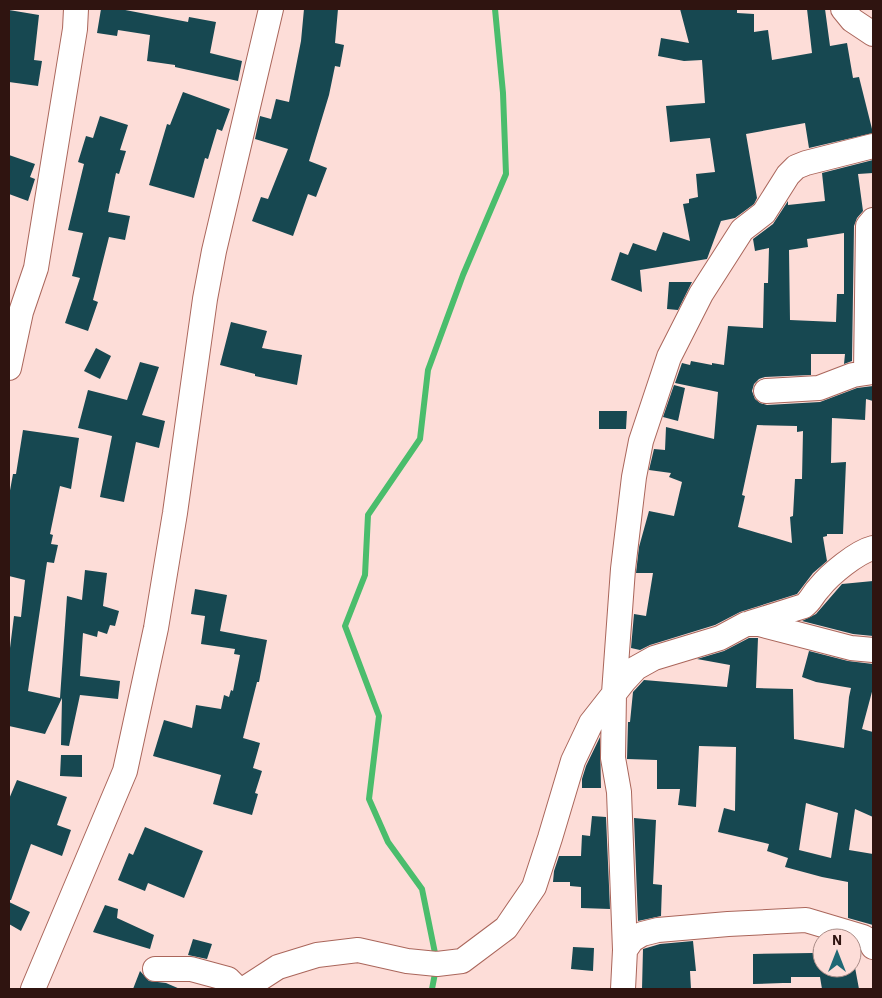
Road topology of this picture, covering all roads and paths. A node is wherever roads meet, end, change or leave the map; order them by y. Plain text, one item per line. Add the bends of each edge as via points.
1 (76, 9) edge
2 (271, 9) edge
3 (843, 9) edge
4 (873, 34) edge
5 (873, 146) edge
6 (873, 220) edge
7 (9, 368) edge
8 (870, 372) edge
9 (766, 391) dead end
10 (873, 548) edge
11 (746, 624) junction
12 (873, 650) edge
13 (614, 693) junction
14 (873, 947) edge
15 (625, 950) junction
16 (155, 969) dead end
17 (33, 989) edge
18 (238, 989) edge
19 (244, 989) edge
20 (623, 989) edge

1 - 7 street via 36,268 21,312
2 - 17 street via 214,251 156,628 125,771
3 - 4 street via 852,20
5 - 13 street via 806,163 788,175 764,213 736,239 700,294 669,357 641,441 634,477
6 - 8 street via 868,226
8 - 9 street via 819,388
10 - 11 street via 857,554 820,586 804,606
11 - 12 street via 759,624 851,648
11 - 13 street via 720,638 654,658 636,668
13 - 15 street via 613,758 619,792
13 - 19 street via 591,723 572,762 534,887 506,928 462,961 414,962 358,950 317,955 278,968
14 - 15 street via 863,937 806,920 658,930 632,940
15 - 20 street
16 - 18 street via 191,969 228,979

